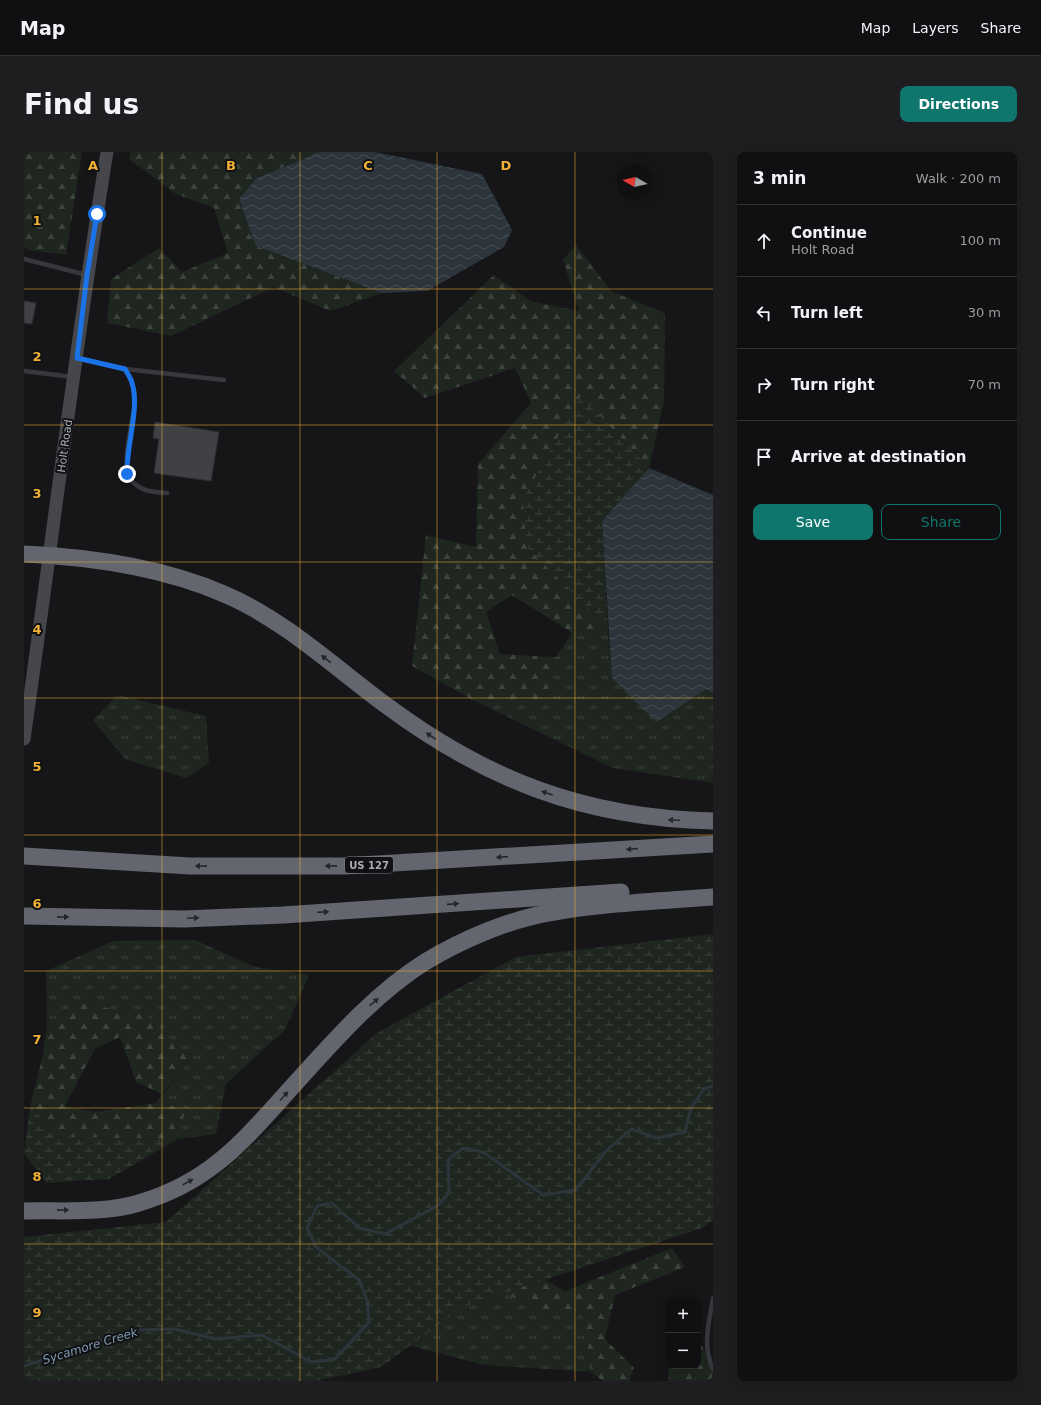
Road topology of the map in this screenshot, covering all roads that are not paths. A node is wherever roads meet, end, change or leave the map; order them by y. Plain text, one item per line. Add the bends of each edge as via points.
1 (107, 152) edge
2 (24, 259) edge
3 (87, 275) junction
4 (77, 358) junction
5 (125, 369) junction
6 (24, 371) edge
7 (75, 377) junction
8 (224, 380) dead end
9 (167, 493) dead end
10 (24, 554) edge
11 (50, 555) junction
12 (24, 739) edge
13 (713, 821) edge
14 (713, 844) edge
15 (24, 856) edge
16 (713, 887) edge
17 (713, 897) edge
18 (24, 916) edge
19 (24, 1211) edge
20 (713, 1298) edge
21 (713, 1369) edge

1 - 3 street, Holt Road
2 - 3 lane
3 - 4 street, Holt Road
4 - 5 lane
4 - 7 street, Holt Road
5 - 8 lane
5 - 9 lane via 132,382 135,400 127,474 134,484 147,491
6 - 7 lane
7 - 11 street, Holt Road
10 - 11 highway
11 - 12 street, Holt Road
13 -> 11 highway via 621,814 575,802 517,782 495,773 429,735 300,639 257,610 225,594 162,573
14 -> 15 highway, US 127 via 322,866 190,866
18 -> 16 highway via 184,919 283,915
19 -> 17 highway via 87,1210 138,1203 186,1184 208,1171 245,1140 369,1006 425,962 482,934 515,921 553,912 602,905
20 - 21 lane via 706,1347

